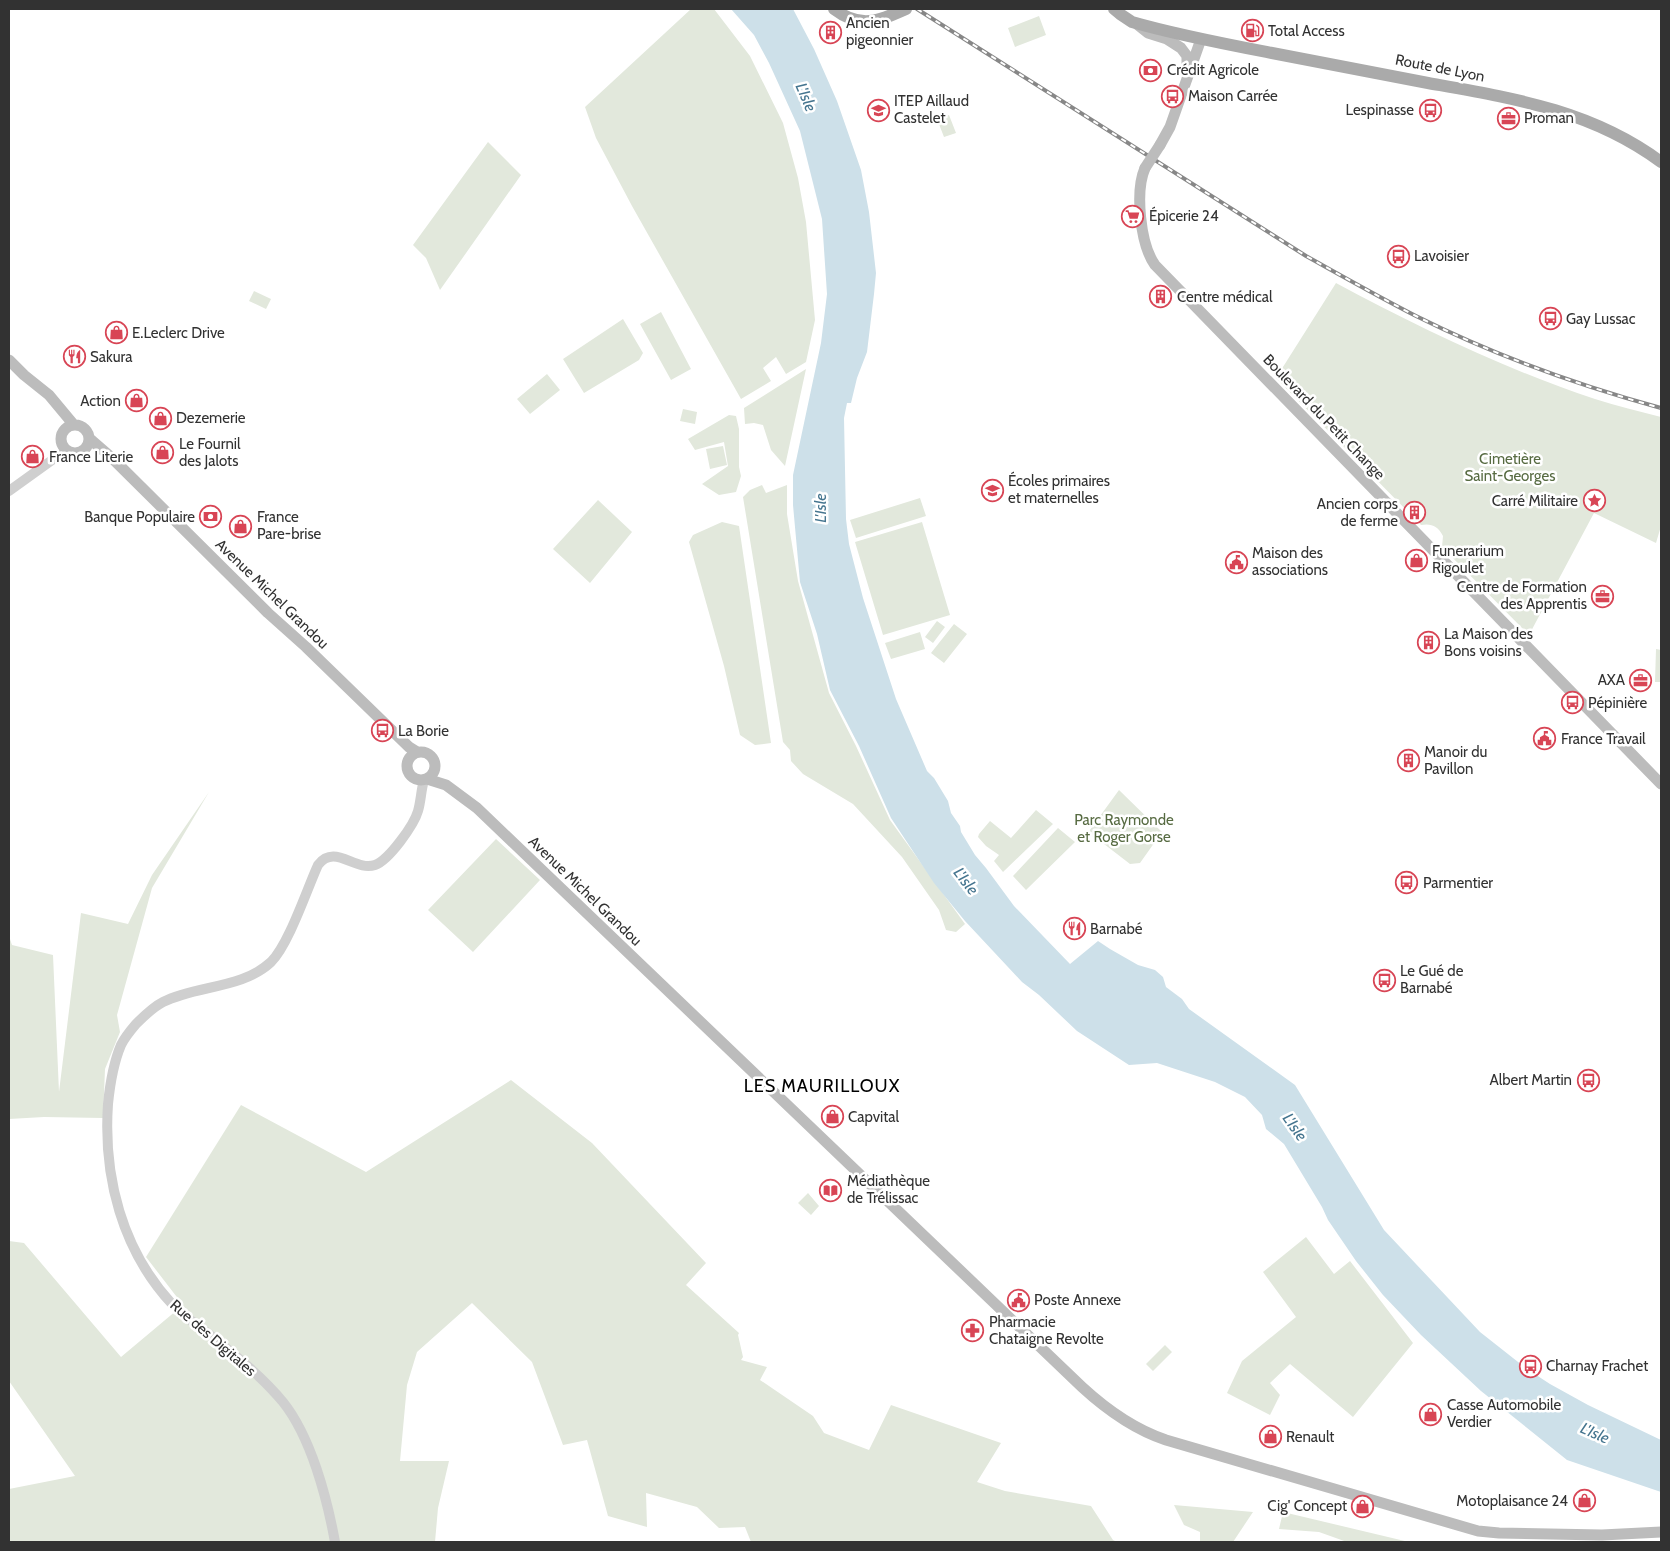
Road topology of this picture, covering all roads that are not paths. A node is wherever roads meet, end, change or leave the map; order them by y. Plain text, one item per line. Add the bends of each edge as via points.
1 (834, 9) edge
2 (906, 9) edge
3 (1114, 9) edge
4 (1137, 24) junction
5 (1201, 39) junction
6 (1187, 56) junction
7 (1184, 85) junction
8 (1661, 162) edge
9 (9, 360) edge
10 (69, 427) junction
11 (90, 439) junction
12 (66, 450) junction
13 (84, 450) junction
14 (113, 459) junction
15 (9, 491) edge
16 (413, 755) junction
17 (435, 769) junction
18 (422, 780) junction
19 (1661, 784) edge
20 (477, 808) junction
21 (1661, 1532) edge
22 (335, 1542) edge

1 - 2 main road via 845,17 866,22
3 - 4 main road, Route de Lyon
4 - 5 main road, Route de Lyon
4 - 6 main road via 1150,34 1177,44
5 - 6 main road via 1192,42
5 - 7 main road, Boulevard du Petit Change
5 - 8 main road, Route de Lyon via 1554,109 1613,132
6 - 7 main road
7 - 19 main road, Boulevard du Petit Change, bridge via 1170,127 1145,168 1140,192 1143,234 1155,265
9 - 10 main road via 49,395
10 - 11 main road via 84,428
10 - 12 main road via 61,440
11 - 13 main road
11 - 14 main road, Avenue Michel Grandou
12 - 13 main road via 75,453
12 - 15 street
13 - 14 main road, Avenue Michel Grandou via 99,452
14 - 16 main road, Avenue Michel Grandou via 390,728
16 - 17 main road via 421,752 430,755
16 - 18 main road via 407,770
17 - 18 main road via 431,777
17 - 20 main road, Avenue Michel Grandou via 470,796
18 - 20 main road, Avenue Michel Grandou via 446,785
18 - 22 street, Rue des Digitales via 420,803 414,820 382,861 375,865 362,865 331,856 322,859 283,945 262,970 160,1004 140,1020 123,1041 109,1093 111,1182 128,1235 148,1273 174,1306 266,1383 297,1421 319,1480
20 - 21 main road, Avenue Michel Grandou via 1089,1393 1121,1419 1146,1433 1478,1531 1602,1535

